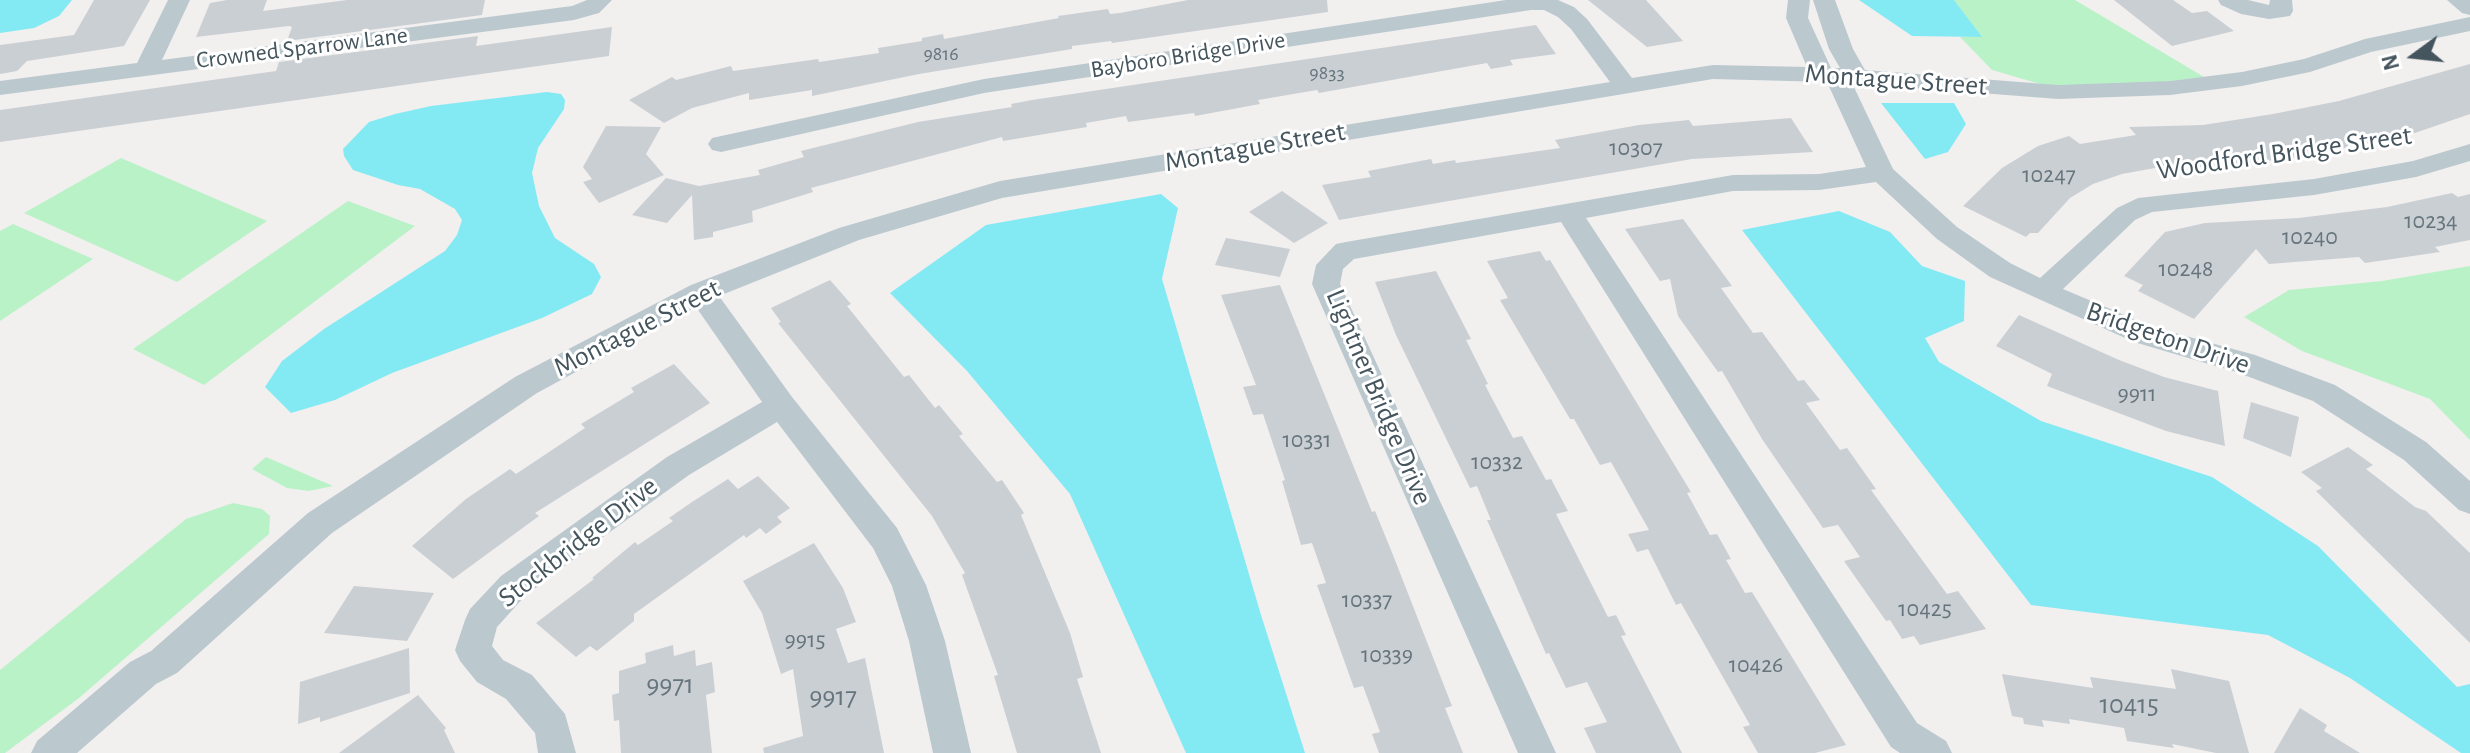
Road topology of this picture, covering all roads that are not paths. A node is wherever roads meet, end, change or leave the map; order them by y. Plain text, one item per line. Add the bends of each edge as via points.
1 (179, 0) edge
2 (601, 0) edge
3 (1799, 0) edge
4 (1824, 0) edge
5 (2229, 0) edge
6 (2281, 0) edge
7 (2458, 0) edge
8 (2470, 8) edge
9 (2470, 24) edge
10 (1802, 28) junction
11 (1834, 29) junction
12 (146, 69) junction
13 (1838, 75) junction
14 (1624, 84) junction
15 (0, 88) edge
16 (721, 144) dead end
17 (2470, 152) edge
18 (1882, 173) junction
19 (1569, 213) junction
20 (701, 292) junction
21 (2043, 292) junction
22 (781, 405) junction
23 (2470, 501) edge
24 (164, 662) junction
25 (50, 753) edge
26 (72, 753) edge
27 (557, 753) edge
28 (952, 753) edge
29 (1537, 753) edge
30 (1933, 753) edge

1 - 12 street
2 - 12 street, Crowned Sparrow Lane via 574,13
3 - 10 street, Bridgeton Drive
4 - 11 street, Bridgeton Drive
5 - 6 street via 2269,12 2282,11
7 - 8 street
9 - 13 street, Montague Street via 2365,46 2310,65 2170,88 2058,92
10 - 11 street
10 - 13 street, Bridgeton Drive
11 - 13 street, Bridgeton Drive
12 - 15 street, Crowned Sparrow Lane
13 - 14 street, Montague Street via 1713,72
13 - 18 street, Bridgeton Drive
14 - 16 street, Bayboro Bridge Drive via 1566,12 1531,3 984,86
14 - 20 street, Montague Street via 1000,190 849,234
17 - 21 street, Woodford Bridge Street via 2416,169 2314,187 2147,204 2126,214
18 - 19 street, Lightner Bridge Drive via 1819,182 1733,183
18 - 21 street, Bridgeton Drive via 1947,233
19 - 29 street, Lightner Bridge Drive via 1346,251 1330,265 1326,284
19 - 30 street via 1904,735
20 - 22 street
20 - 24 street, Montague Street via 526,385 320,523
21 - 23 street, Bridgeton Drive via 2144,335 2244,363 2324,393 2415,451
22 - 27 street, Stockbridge Drive via 678,466 591,527 513,586 482,620 473,650 490,671 519,687 552,726
22 - 28 street via 885,538 909,585
24 - 25 street, Montague Street via 143,673
24 - 26 street, Montague Street via 153,680

